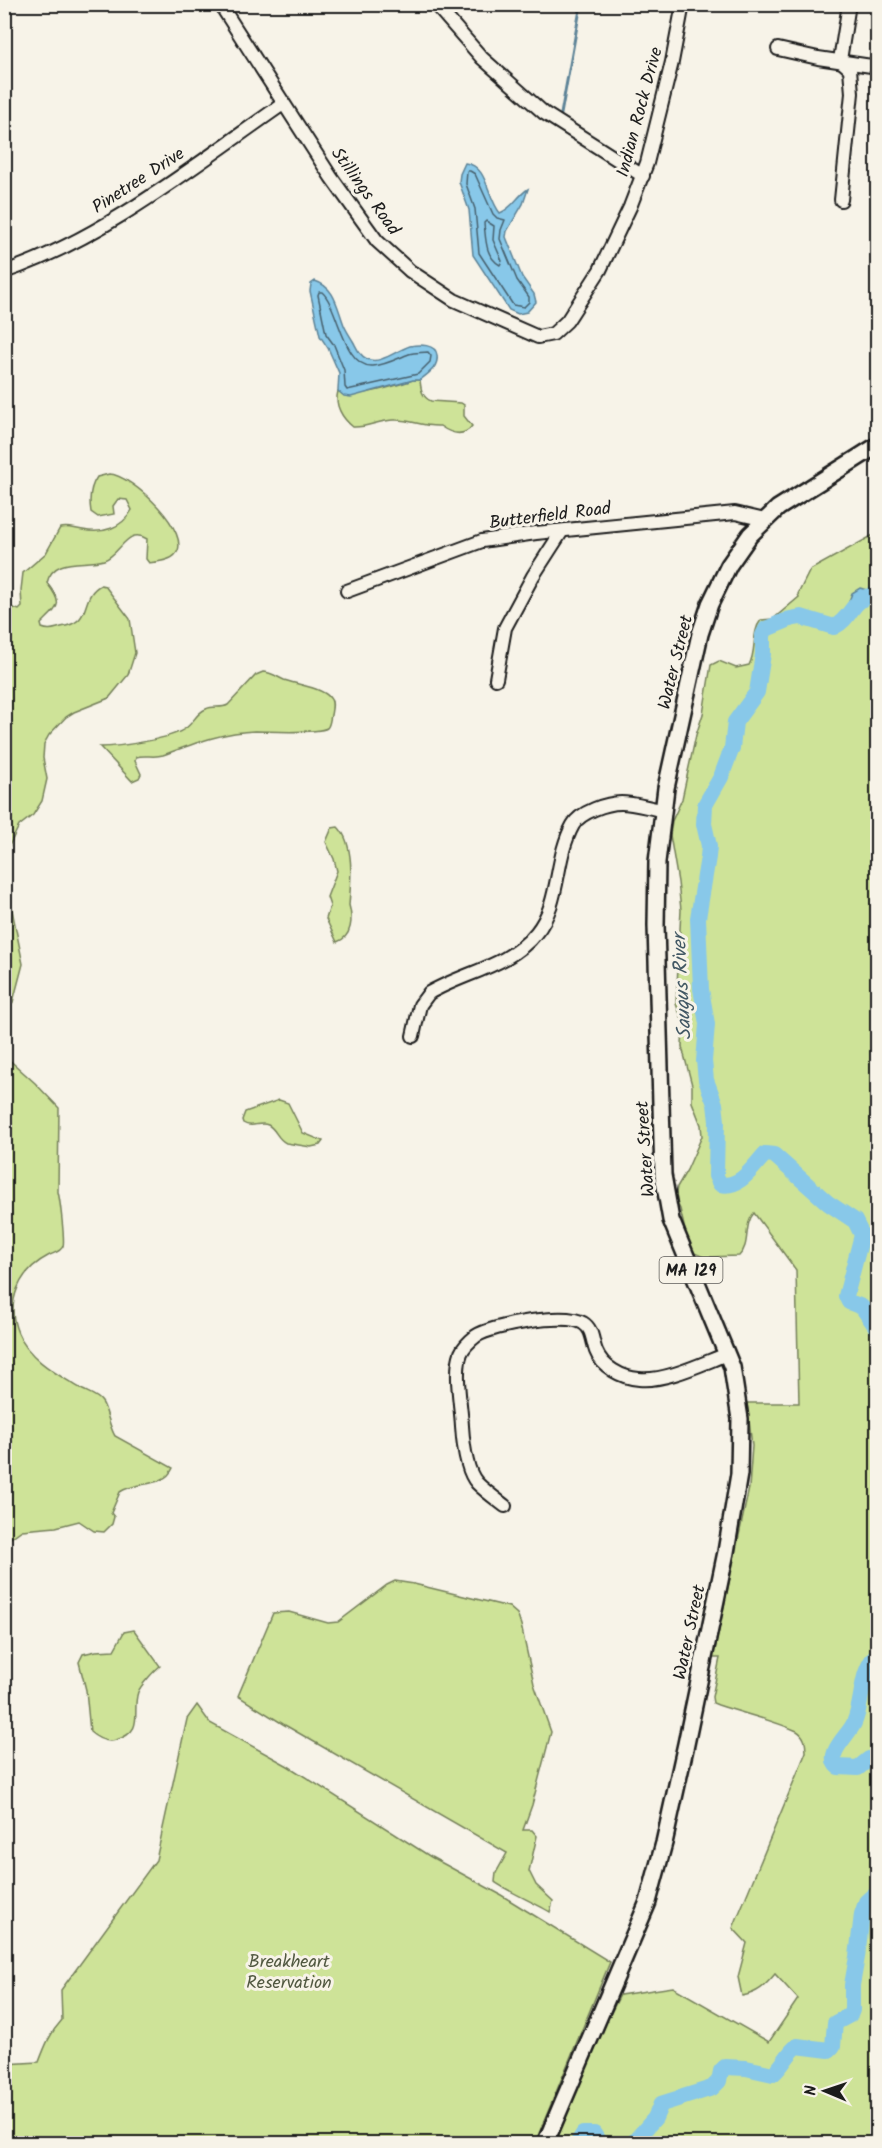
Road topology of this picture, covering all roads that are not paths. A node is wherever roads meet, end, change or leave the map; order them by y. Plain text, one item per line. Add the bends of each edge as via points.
1 (220, 4) edge
2 (435, 4) edge
3 (683, 4) edge
4 (849, 4) edge
5 (778, 49) dead end
6 (840, 60) junction
7 (878, 67) edge
8 (284, 104) junction
9 (643, 176) junction
10 (841, 200) dead end
11 (4, 272) edge
12 (538, 337) joint
13 (878, 445) edge
14 (765, 520) junction
15 (562, 531) junction
16 (347, 591) dead end
17 (496, 679) dead end
18 (662, 810) junction
19 (413, 1036) dead end
20 (727, 1354) junction
21 (505, 1506) dead end
22 (545, 2144) edge

1 - 8 street, Stillings Road
2 - 9 street via 482,58 544,113
3 - 9 street, Indian Rock Drive
4 - 6 street
5 - 6 street
6 - 7 street
6 - 10 street via 850,69 852,93
8 - 11 street, Pinetree Drive via 150,197 74,241
8 - 12 street, Stillings Road via 377,241 410,271 454,300
9 - 12 street, Indian Rock Drive via 600,270 567,321 553,334
13 - 14 main road, Water Street / MA 129 via 801,492
14 - 15 street, Butterfield Road via 735,513
14 - 18 main road, Water Street / MA 129 via 729,565 705,618
15 - 16 street, Butterfield Road via 482,541
15 - 17 street via 505,628
18 - 19 street via 621,803 596,807 574,823 551,904 536,933 514,952 429,993 420,1005
18 - 20 main road, Water Street / MA 129 via 656,925 663,1175 671,1221
20 - 21 street via 659,1378 639,1380 601,1362 593,1336 576,1319 531,1321 478,1335 461,1352 458,1370 464,1448 475,1481
20 - 22 main road, Water Street / MA 129 via 740,1419 740,1474 667,1832 648,1902

